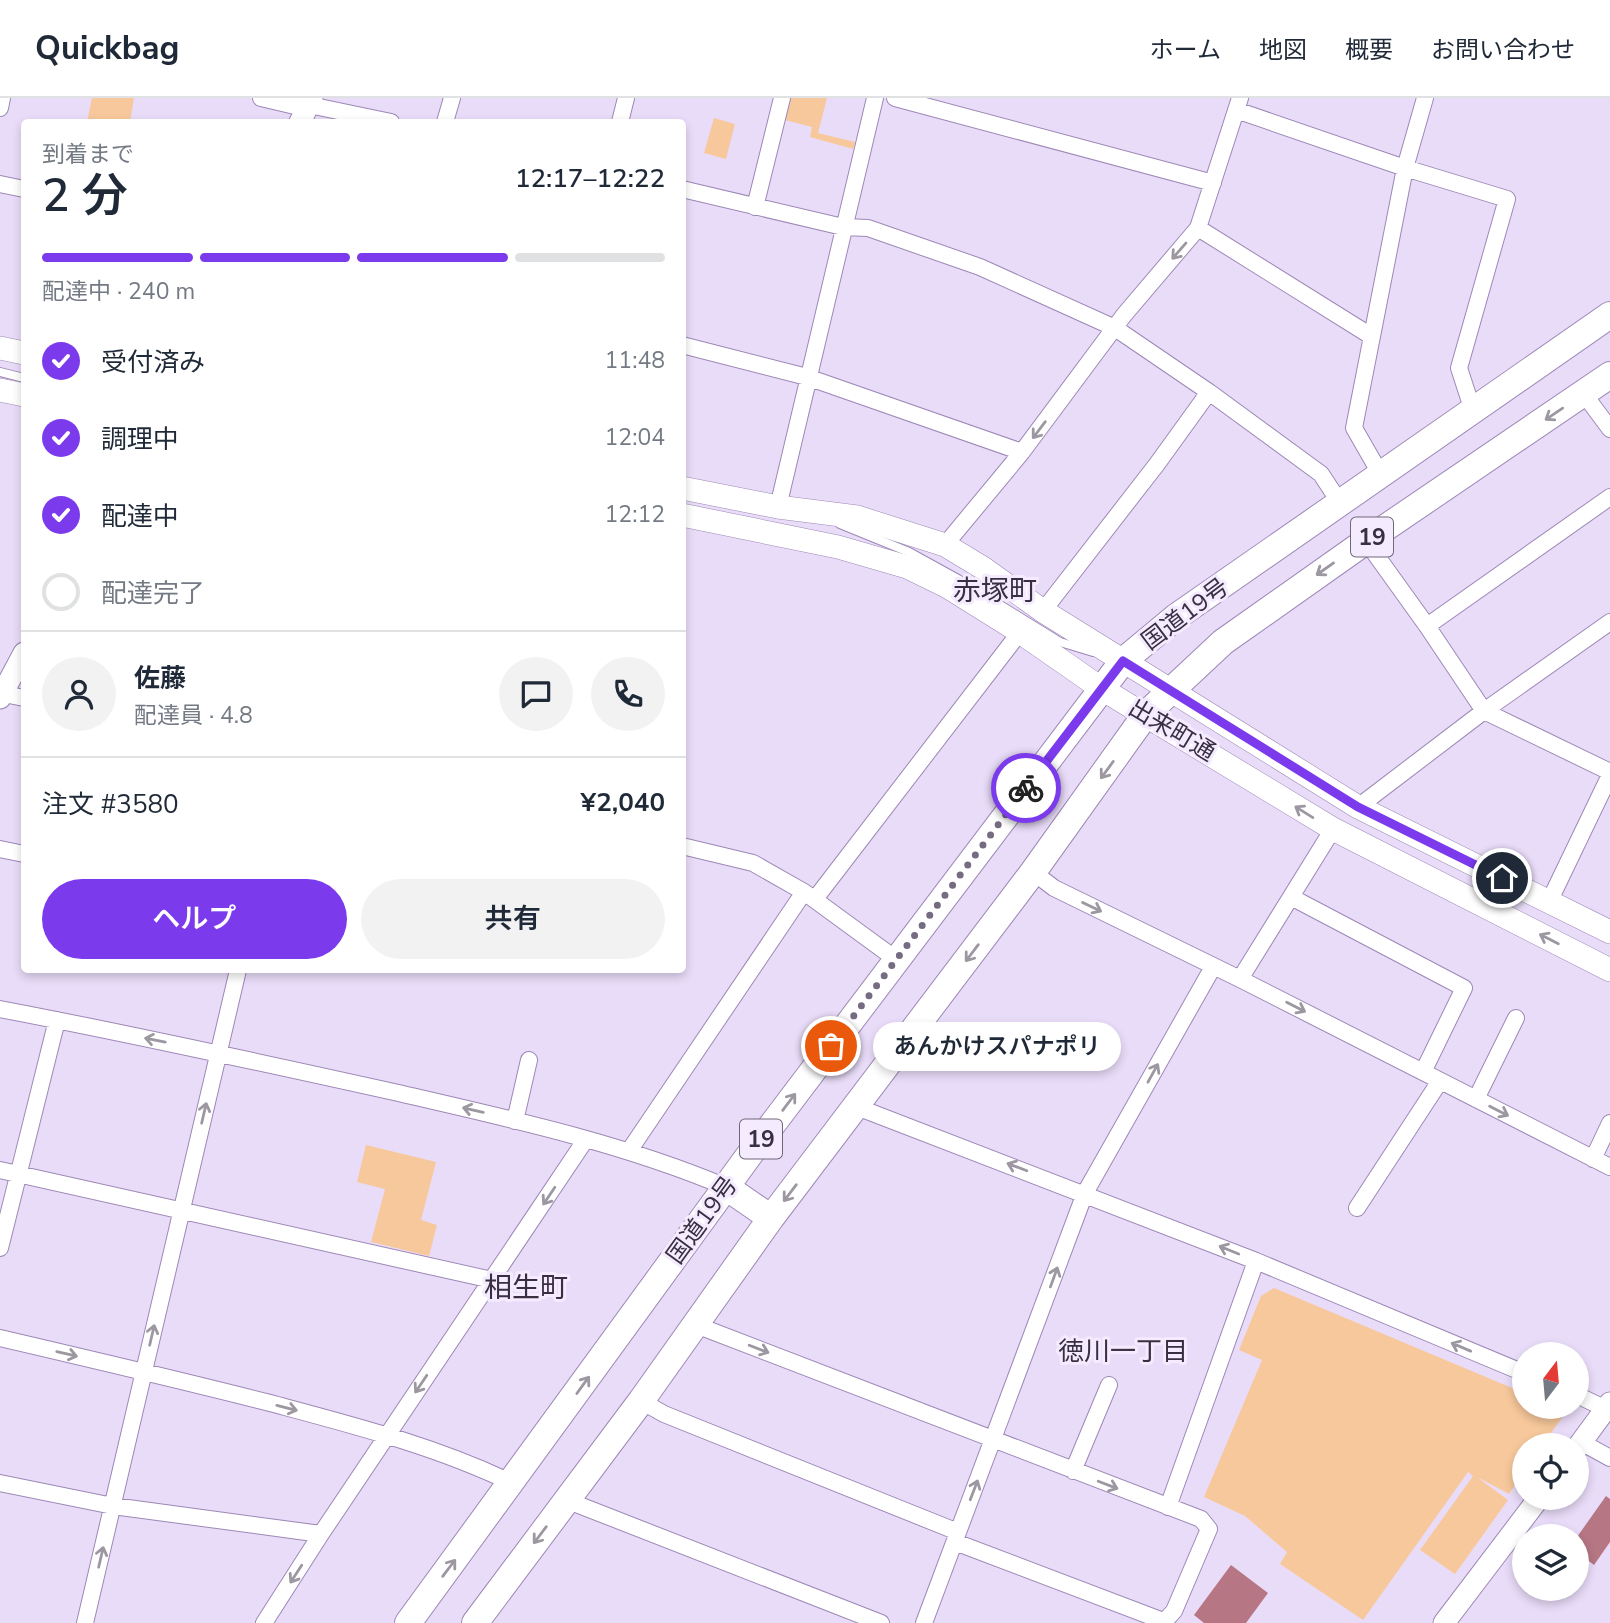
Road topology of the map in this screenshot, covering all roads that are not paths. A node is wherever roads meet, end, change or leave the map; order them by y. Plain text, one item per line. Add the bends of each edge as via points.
1 (2, 98) edge
2 (261, 98) edge
3 (452, 98) edge
4 (626, 98) edge
5 (782, 98) edge
6 (875, 98) edge
7 (895, 98) edge
8 (1425, 98) edge
9 (1238, 104) edge
10 (0, 108) edge
11 (307, 108) edge
12 (373, 119) edge
13 (446, 119) edge
14 (621, 119) edge
15 (1405, 168) junction
16 (1213, 183) junction
17 (0, 184) edge
18 (21, 188) edge
19 (686, 190) edge
20 (755, 207) junction
21 (843, 226) junction
22 (1198, 228) junction
23 (1610, 315) edge
24 (1115, 328) junction
25 (1371, 336) junction
26 (686, 346) edge
27 (0, 348) edge
28 (21, 352) edge
29 (0, 372) edge
30 (1610, 375) edge
31 (21, 377) edge
32 (807, 377) junction
33 (0, 390) edge
34 (1209, 392) junction
35 (21, 394) edge
36 (1584, 394) junction
37 (1473, 411) junction
38 (1610, 429) edge
39 (1022, 452) junction
40 (1381, 475) junction
41 (686, 489) edge
42 (1610, 497) edge
43 (1340, 503) junction
44 (778, 506) junction
45 (804, 510) junction
46 (686, 515) edge
47 (1366, 541) junction
48 (946, 545) junction
49 (1043, 611) junction
50 (1610, 622) edge
51 (1427, 626) junction
52 (1020, 632) junction
53 (21, 658) edge
54 (1123, 661) junction
55 (1102, 689) junction
56 (1170, 691) junction
57 (1, 695) edge
58 (21, 698) edge
59 (1483, 711) junction
60 (1146, 715) junction
61 (1610, 774) edge
62 (1358, 807) junction
63 (1333, 830) junction
64 (686, 847) edge
65 (0, 849) edge
66 (21, 853) edge
67 (1033, 872) junction
68 (810, 895) junction
69 (1291, 897) junction
70 (1549, 902) junction
71 (1610, 934) edge
72 (897, 960) junction
73 (1213, 967) junction
74 (1610, 970) edge
75 (237, 973) edge
76 (1240, 979) junction
77 (0, 1009) edge
78 (1516, 1018) dead end
79 (57, 1020) junction
80 (218, 1053) junction
81 (529, 1060) dead end
82 (1423, 1072) junction
83 (1440, 1081) junction
84 (1476, 1099) junction
85 (857, 1107) junction
86 (515, 1121) junction
87 (1610, 1123) edge
88 (586, 1139) junction
89 (629, 1151) junction
90 (1593, 1159) junction
91 (1610, 1167) edge
92 (0, 1170) edge
93 (18, 1174) junction
94 (726, 1186) junction
95 (1085, 1193) junction
96 (1357, 1208) dead end
97 (182, 1209) junction
98 (771, 1218) junction
99 (0, 1248) edge
100 (1256, 1261) junction
101 (492, 1280) junction
102 (696, 1325) junction
103 (0, 1338) edge
104 (1512, 1368) edge
105 (143, 1371) junction
106 (1109, 1385) dead end
107 (1589, 1399) edge
108 (641, 1401) junction
109 (1608, 1406) edge
110 (1588, 1433) edge
111 (388, 1434) junction
112 (993, 1440) junction
113 (1589, 1449) edge
114 (1610, 1458) edge
115 (1073, 1471) junction
116 (0, 1483) edge
117 (512, 1483) junction
118 (566, 1500) junction
119 (113, 1506) junction
120 (1168, 1507) junction
121 (1530, 1510) edge
122 (321, 1534) junction
123 (957, 1537) junction
124 (1163, 1622) edge
125 (85, 1623) edge
126 (264, 1623) edge
127 (408, 1623) edge
128 (475, 1623) edge
129 (881, 1623) edge
130 (924, 1623) edge
131 (1444, 1623) edge

1 - 10 street
2 - 11 street
3 - 13 street
4 - 14 street
5 - 20 street
6 - 21 street
7 - 16 street
8 - 15 street
9 - 15 street
9 - 16 street
11 - 12 street
15 - 25 street
15 - 37 street via 1507,199 1459,368
16 - 22 street
17 - 18 street
19 - 20 street
20 - 21 street
21 - 24 street via 868,228 980,267
21 - 32 street
22 -> 24 street
22 - 25 street
23 - 37 highway, 国道19号 / 19
24 - 34 street
24 -> 39 street
25 - 40 street via 1354,428
26 - 32 street
27 - 28 main road
29 - 31 lane
30 - 36 highway, 国道19号 / 19
32 - 39 street
32 - 44 street
33 - 35 main road
34 - 43 street via 1321,474
34 - 49 street
36 - 38 street
36 -> 47 highway, 国道19号 / 19
37 - 40 highway, 国道19号 / 19
39 - 48 street
40 - 43 highway, 国道19号 / 19
41 - 44 main road, 出来町通
42 - 51 street
43 - 54 highway, 国道19号 / 19 via 1176,617
44 - 45 main road, 出来町通
45 - 48 main road, 出来町通 via 857,516
45 - 54 lane via 909,552 1060,642
46 - 52 main road, 出来町通 via 838,547 907,567
47 - 51 street
47 -> 56 highway, 国道19号 / 19 via 1223,642
48 - 49 main road, 出来町通
49 - 54 main road, 出来町通
50 - 59 street
51 - 59 street
52 - 55 main road, 出来町通
52 - 68 street
53 - 57 street
54 - 55 highway, 国道19号 / 19
54 - 56 main road, 出来町通
55 - 60 main road, 出来町通
55 - 72 highway, 国道19号 / 19
56 - 60 highway, 国道19号 / 19
56 - 62 main road, 出来町通
57 - 58 street
59 - 61 street
59 - 62 street
63 -> 60 main road, 出来町通
60 -> 67 highway, 国道19号 / 19
61 - 70 street
62 - 70 main road, 出来町通
63 - 69 street
74 -> 63 main road, 出来町通
64 - 68 street via 753,863
65 - 66 street
67 -> 73 street via 1054,888
67 -> 85 highway, 国道19号 / 19
68 - 72 street
68 - 89 street
69 - 76 street
69 - 82 street via 1464,988
70 - 71 main road, 出来町通
94 -> 72 highway, 国道19号 / 19
73 - 76 street
95 -> 73 street
75 - 80 street
76 -> 82 street
77 - 79 street
78 - 84 street
80 -> 79 street
79 - 93 street
86 -> 80 street
97 -> 80 street
81 - 86 street
82 - 83 street
83 - 84 street
83 - 96 street
84 -> 90 street
95 -> 85 street
85 -> 98 highway, 国道19号 / 19
86 - 88 street
87 - 90 street
88 - 89 street
88 -> 101 street
89 - 94 street
90 - 91 street
92 - 93 street
93 - 97 street
93 - 99 street
94 - 98 highway
117 -> 94 highway, 国道19号 / 19
100 -> 95 street
112 -> 95 street
97 - 101 street
105 -> 97 street
98 - 102 highway, 国道19号 / 19
104 -> 100 street
100 - 120 street
101 -> 111 street
102 - 108 highway, 国道19号 / 19
102 -> 112 street
103 -> 105 street
105 -> 111 street
105 - 119 street
106 - 115 street
107 - 109 street
108 - 118 highway, 国道19号 / 19
108 - 123 street
109 - 110 street
111 - 117 street
111 - 122 street
112 - 115 street
123 -> 112 street
113 - 114 street
115 -> 120 street
116 - 119 street
127 -> 117 highway, 国道19号 / 19
118 -> 128 highway, 国道19号 / 19
118 - 129 street
119 - 122 street
125 -> 119 street
120 - 124 street via 1201,1519 1209,1529 1174,1611
121 - 131 street
122 -> 126 street
123 - 124 street
123 - 130 street

